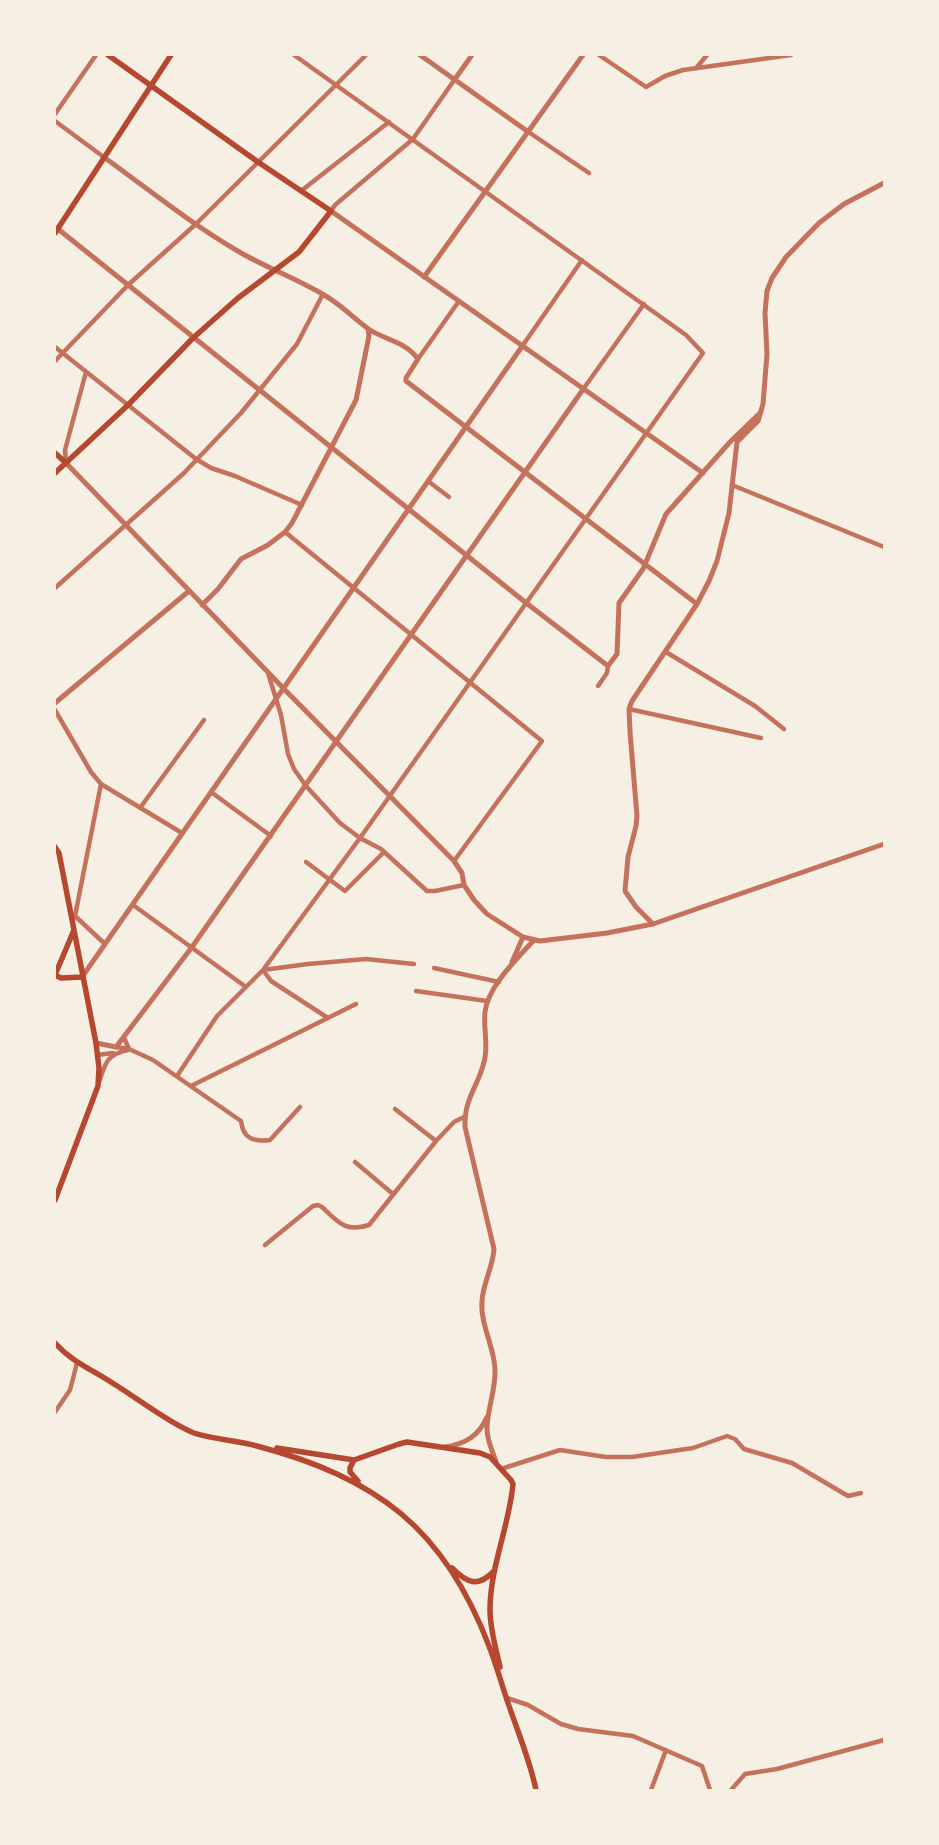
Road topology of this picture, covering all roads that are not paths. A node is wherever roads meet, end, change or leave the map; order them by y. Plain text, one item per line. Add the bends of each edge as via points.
1 (96, 55) edge
2 (108, 55) edge
3 (172, 55) edge
4 (294, 55) edge
5 (366, 55) edge
6 (420, 55) edge
7 (472, 55) edge
8 (583, 55) edge
9 (599, 55) edge
10 (707, 55) edge
11 (791, 55) edge
12 (697, 68) junction
13 (455, 79) junction
14 (337, 85) junction
15 (151, 86) junction
16 (55, 114) edge
17 (55, 121) edge
18 (389, 122) junction
19 (528, 131) junction
20 (413, 139) junction
21 (105, 158) junction
22 (258, 162) junction
23 (589, 173) dead end
24 (884, 183) edge
25 (301, 191) junction
26 (485, 191) junction
27 (331, 211) junction
28 (196, 224) junction
29 (56, 229) edge
30 (582, 260) junction
31 (276, 270) junction
32 (424, 277) junction
33 (128, 285) junction
34 (324, 294) junction
35 (459, 301) junction
36 (644, 304) junction
37 (368, 328) junction
38 (193, 338) junction
39 (523, 345) junction
40 (55, 346) edge
41 (62, 353) junction
42 (418, 359) junction
43 (55, 361) edge
44 (86, 372) junction
45 (584, 388) junction
46 (260, 391) junction
47 (128, 405) junction
48 (761, 412) junction
49 (466, 427) junction
50 (647, 433) junction
51 (331, 447) junction
52 (55, 452) edge
53 (196, 459) junction
54 (66, 463) junction
55 (55, 473) edge
56 (526, 473) junction
57 (703, 473) junction
58 (428, 481) junction
59 (732, 485) junction
60 (449, 497) dead end
61 (302, 504) junction
62 (408, 509) junction
63 (586, 519) junction
64 (126, 526) junction
65 (285, 532) junction
66 (884, 546) edge
67 (468, 556) junction
68 (645, 563) junction
69 (55, 588) edge
70 (354, 588) junction
71 (189, 591) junction
72 (526, 602) junction
73 (697, 604) junction
74 (202, 605) junction
75 (411, 636) junction
76 (666, 652) junction
77 (608, 666) junction
78 (268, 672) junction
79 (469, 682) junction
80 (598, 686) dead end
81 (283, 688) junction
82 (276, 698) junction
83 (55, 703) edge
84 (629, 709) junction
85 (55, 710) edge
86 (204, 720) dead end
87 (784, 729) dead end
88 (761, 738) dead end
89 (337, 742) junction
90 (101, 784) junction
91 (306, 786) junction
92 (211, 792) junction
93 (390, 795) junction
94 (140, 808) junction
95 (182, 833) junction
96 (271, 836) junction
97 (360, 838) junction
98 (884, 844) edge
99 (55, 847) edge
100 (384, 852) junction
101 (454, 861) junction
102 (306, 862) dead end
103 (329, 880) junction
104 (464, 885) junction
105 (133, 904) junction
106 (74, 918) junction
107 (653, 924) junction
108 (74, 930) junction
109 (523, 937) junction
110 (534, 940) junction
111 (105, 944) junction
112 (192, 947) junction
113 (414, 964) dead end
114 (510, 967) junction
115 (434, 968) dead end
116 (263, 970) junction
117 (55, 975) edge
118 (83, 980) junction
119 (499, 982) junction
120 (246, 987) junction
121 (416, 991) dead end
122 (487, 1001) junction
123 (356, 1004) dead end
124 (328, 1018) junction
125 (125, 1037) junction
126 (96, 1043) junction
127 (116, 1047) junction
128 (129, 1049) junction
129 (114, 1053) junction
130 (97, 1054) junction
131 (177, 1076) junction
132 (98, 1086) junction
133 (191, 1086) junction
134 (300, 1107) dead end
135 (395, 1109) dead end
136 (464, 1117) junction
137 (436, 1141) junction
138 (355, 1162) dead end
139 (393, 1194) junction
140 (55, 1200) edge
141 (264, 1245) dead end
142 (55, 1343) edge
143 (77, 1363) junction
144 (490, 1408) junction
145 (55, 1412) edge
146 (255, 1445) junction
147 (444, 1447) junction
148 (354, 1460) junction
149 (499, 1467) junction
150 (362, 1486) junction
151 (861, 1493) dead end
152 (446, 1561) junction
153 (495, 1570) junction
154 (506, 1696) junction
155 (884, 1740) edge
156 (666, 1750) junction
157 (536, 1788) edge
158 (651, 1790) edge
159 (710, 1790) edge
160 (731, 1790) edge

1 - 16 street
2 - 15 main road
3 - 15 main road
4 - 14 street
5 - 14 street
6 - 13 street
7 - 13 street
8 - 19 street
9 - 12 street via 646,87 665,76
10 - 12 street
11 - 12 street
13 - 19 street
13 - 20 street
14 - 18 street
14 - 22 street
15 - 21 main road
15 - 22 main road
17 - 21 street
18 - 20 street
18 - 25 street
19 - 23 street
19 - 26 street
20 - 26 street
20 - 27 street
21 - 28 street
21 - 29 main road
22 - 25 main road
22 - 28 street
24 - 48 street via 844,204 819,223 786,257 772,278 766,291 766,370
25 - 27 main road
26 - 30 street
26 - 32 street
27 - 31 main road via 299,252
27 - 32 street
28 - 31 street via 237,251
28 - 33 street
29 - 33 street
30 - 36 street
30 - 39 street
31 - 34 street
31 - 38 main road
32 - 35 street
33 - 38 street
33 - 41 street
34 - 37 street
34 - 46 street via 301,338
35 - 39 street
35 - 42 street
36 - 45 street
36 - 50 street via 703,352
37 - 42 street via 404,345
37 - 51 street via 356,400
38 - 46 street
38 - 47 main road
39 - 45 street
39 - 49 street
40 - 41 street
41 - 43 street
41 - 44 street
42 - 49 street via 406,381
44 - 47 street
44 - 54 street via 65,450
45 - 50 street
45 - 56 street
46 - 51 street
46 - 53 street
47 - 53 street
47 - 54 main road
48 - 57 street
48 - 59 street via 758,421 737,442
49 - 56 street
49 - 58 street
50 - 57 street
50 - 63 street
51 - 61 street
51 - 62 street
52 - 54 main road
53 - 61 street
53 - 64 street
54 - 55 main road
54 - 64 street
56 - 63 street
56 - 67 street
57 - 68 street via 666,514
58 - 60 street
58 - 62 street
59 - 66 street
59 - 73 street via 724,536 709,581
61 - 65 street
62 - 67 street
62 - 70 street
63 - 68 street
63 - 72 street
64 - 69 street
64 - 71 street
65 - 70 street
65 - 74 street via 241,559
67 - 72 street
67 - 75 street
68 - 73 street
68 - 77 street via 618,603 617,654
70 - 75 street
70 - 81 street
71 - 74 street
71 - 83 street
72 - 77 street
72 - 79 street
73 - 76 street
74 - 78 street
75 - 79 street
75 - 89 street
76 - 84 street
76 - 87 street via 755,706
77 - 80 street via 608,673
78 - 81 street
78 - 82 street
79 - 93 street
79 - 101 street via 542,741
81 - 82 street
81 - 89 street
82 - 91 street via 288,754
82 - 92 street
84 - 88 street
84 - 107 street via 637,816 625,891
85 - 90 street via 90,772
86 - 94 street
89 - 91 street
89 - 93 street
90 - 94 street
90 - 106 street
91 - 96 street
91 - 97 street via 340,823
92 - 95 street
92 - 96 street
93 - 97 street
93 - 101 street
94 - 95 street
95 - 105 street
96 - 112 street
97 - 100 street
97 - 103 street
98 - 107 street
99 - 106 main road
100 - 103 street via 345,890
100 - 104 street via 427,891
101 - 104 street via 462,873
102 - 103 street
103 - 116 street
104 - 109 street via 487,914
105 - 111 street
105 - 112 street
106 - 108 main road
106 - 111 street
107 - 110 street via 583,937
108 - 117 main road
108 - 118 main road
109 - 110 street
109 - 114 street
110 - 114 street
111 - 118 street
112 - 120 street
112 - 125 street
113 - 116 street via 366,959
114 - 119 street
115 - 119 street
116 - 120 street
116 - 124 street via 271,980
117 - 118 main road
118 - 126 main road
119 - 122 street
120 - 131 street via 217,1016
121 - 122 street
122 - 136 street via 485,1060
123 - 124 street
124 - 133 street
125 - 127 street
125 - 128 street
126 - 127 street
126 - 130 main road
127 - 128 street
128 - 129 street
128 - 131 street
129 - 130 street
129 - 132 street
130 - 132 main road
131 - 133 street
132 - 140 main road
133 - 134 street via 241,1121 246,1134 257,1141 270,1140
135 - 137 street
136 - 137 street via 454,1122
136 - 144 street via 494,1249 481,1309 495,1368
137 - 139 street
138 - 139 street
139 - 141 street via 369,1225 346,1226 318,1205
142 - 143 main road
143 - 145 street via 70,1390
143 - 146 main road via 188,1430
144 - 147 street via 474,1436
144 - 149 street via 487,1429
146 - 148 main road
146 - 150 main road via 316,1464
147 - 148 main road via 407,1442
147 - 149 main road via 486,1455
148 - 150 main road via 350,1472
149 - 151 street via 560,1450 632,1457 687,1449 727,1436 744,1449 792,1464 848,1496
149 - 153 main road via 513,1484
150 - 152 main road via 406,1518
152 - 153 main road via 460,1576 470,1581 481,1581
152 - 154 main road via 484,1633
153 - 154 main road via 490,1610
154 - 156 street via 561,1724 633,1736
154 - 157 main road
155 - 160 street via 777,1769 745,1774
156 - 158 street
156 - 159 street via 702,1766

